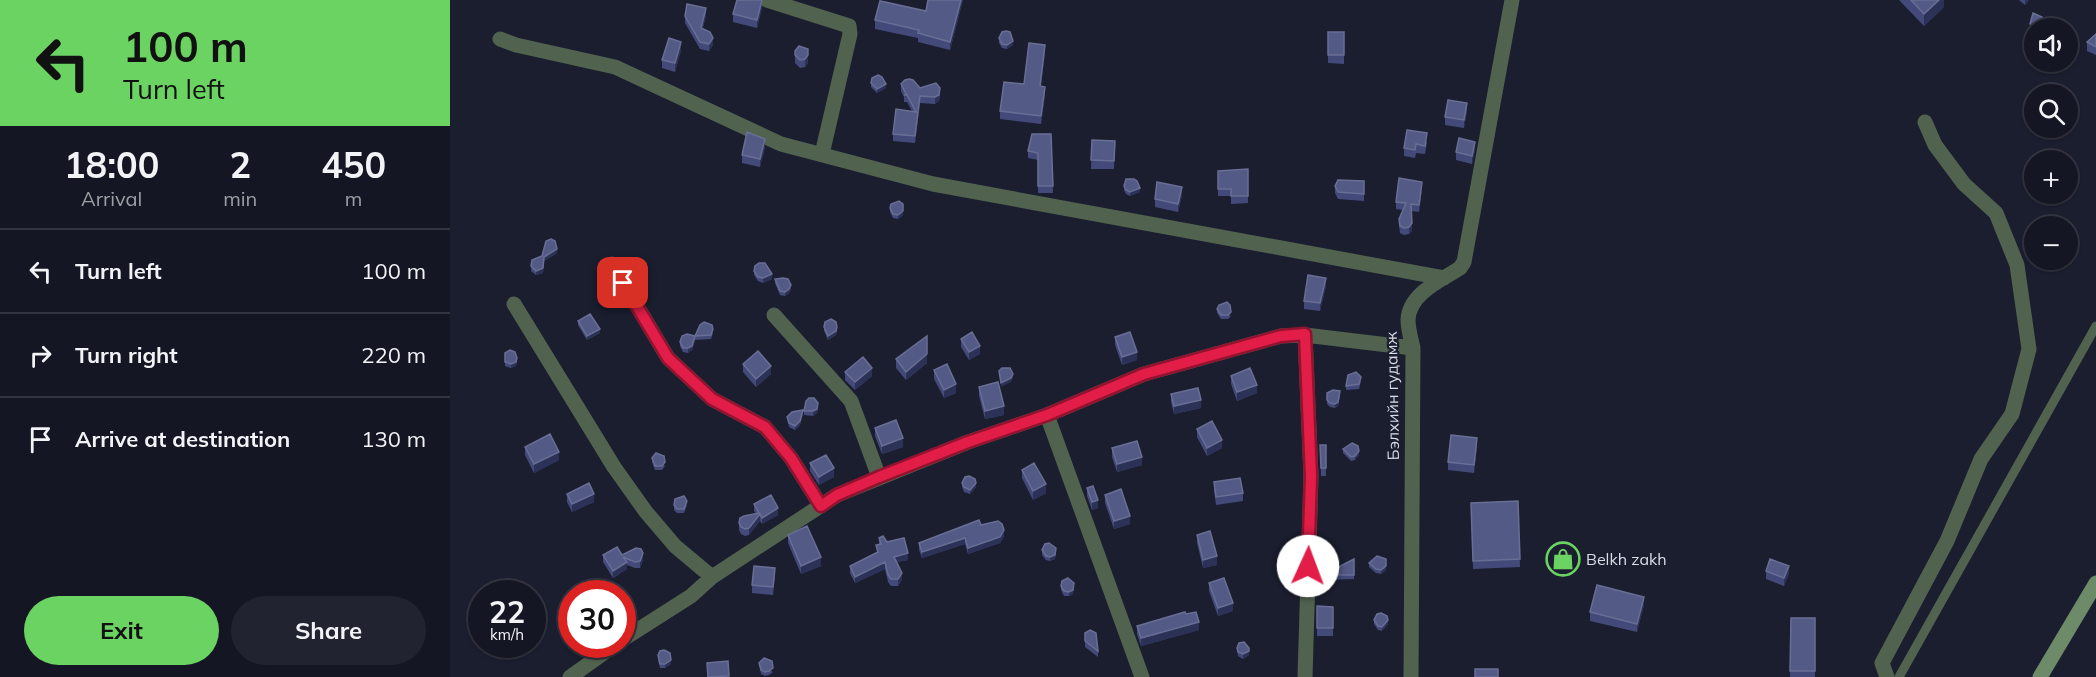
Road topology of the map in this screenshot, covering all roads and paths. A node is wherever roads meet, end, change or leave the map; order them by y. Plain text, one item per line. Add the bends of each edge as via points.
1 (766, 0) edge
2 (1512, 0) edge
3 (500, 39) dead end
4 (1925, 122) dead end
5 (822, 154) junction
6 (612, 264) dead end
7 (1444, 278) junction
8 (514, 304) dead end
9 (774, 315) dead end
10 (2096, 326) edge
11 (1305, 334) junction
12 (1413, 348) junction
13 (1047, 415) junction
14 (879, 477) junction
15 (821, 506) junction
16 (712, 577) junction
17 (2096, 583) edge
18 (636, 631) edge
19 (597, 658) edge
20 (570, 677) edge
21 (1142, 677) edge
22 (1305, 677) edge
23 (1411, 677) edge
24 (1887, 677) edge
25 (1899, 677) edge
26 (2040, 677) edge

1 - 5 street via 849,26
2 - 7 street, Бэлхийн гудамж via 1464,262
3 - 5 street via 615,67 781,144
4 - 24 street via 1935,145 1964,184 1996,213 2017,265 2029,349 2012,414 1981,459 1947,541 1882,663
5 - 7 street via 933,183
6 - 15 street via 668,358 712,399 765,427 791,458
7 - 12 street, Бэлхийн гудамж via 1413,304 1408,319
8 - 16 street via 646,512 675,546
9 - 14 street via 851,401
10 - 25 lane
11 - 12 street
11 - 13 street via 1281,336 1144,374
11 - 22 street via 1311,476
12 - 23 street, Бэлхийн гудамж
13 - 14 street
13 - 21 street
14 - 15 street
15 - 16 street
16 - 18 street via 691,596
17 - 26 main road
19 - 20 street

